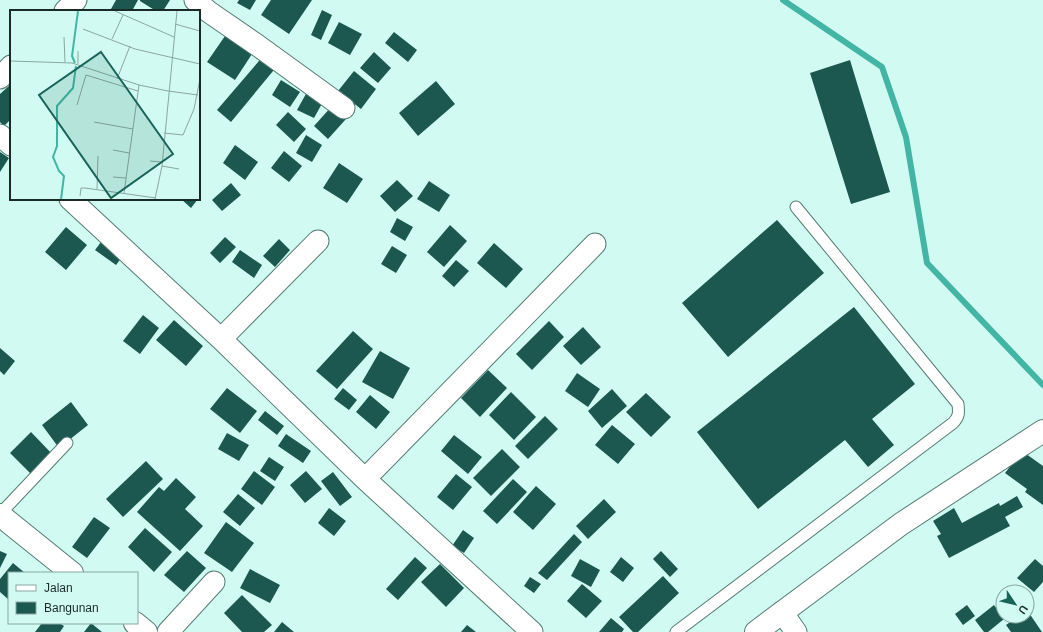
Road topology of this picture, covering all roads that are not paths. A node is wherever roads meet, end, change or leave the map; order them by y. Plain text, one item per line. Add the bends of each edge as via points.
1 (76, 0) edge
2 (194, 0) edge
3 (66, 10) edge
4 (344, 108) dead end
5 (0, 135) edge
6 (10, 144) edge
7 (71, 200) edge
8 (796, 207) dead end
9 (318, 241) dead end
10 (595, 244) dead end
11 (221, 339) junction
12 (1043, 430) edge
13 (67, 443) dead end
14 (366, 479) junction
15 (0, 515) edge
16 (71, 572) edge
17 (214, 582) dead end
18 (782, 612) junction
19 (136, 624) edge
20 (146, 632) edge
21 (168, 632) edge
22 (532, 632) edge
23 (676, 632) edge
24 (756, 632) edge
25 (796, 632) edge

1 - 3 street
2 - 4 street
5 - 6 street
7 - 11 street
8 - 23 lane via 958,404 959,413 953,423
9 - 11 street
10 - 14 street
11 - 14 street
12 - 18 main road via 901,524
13 - 15 lane
14 - 22 street
15 - 16 main road
17 - 21 street
18 - 24 main road
18 - 25 street
19 - 20 main road

